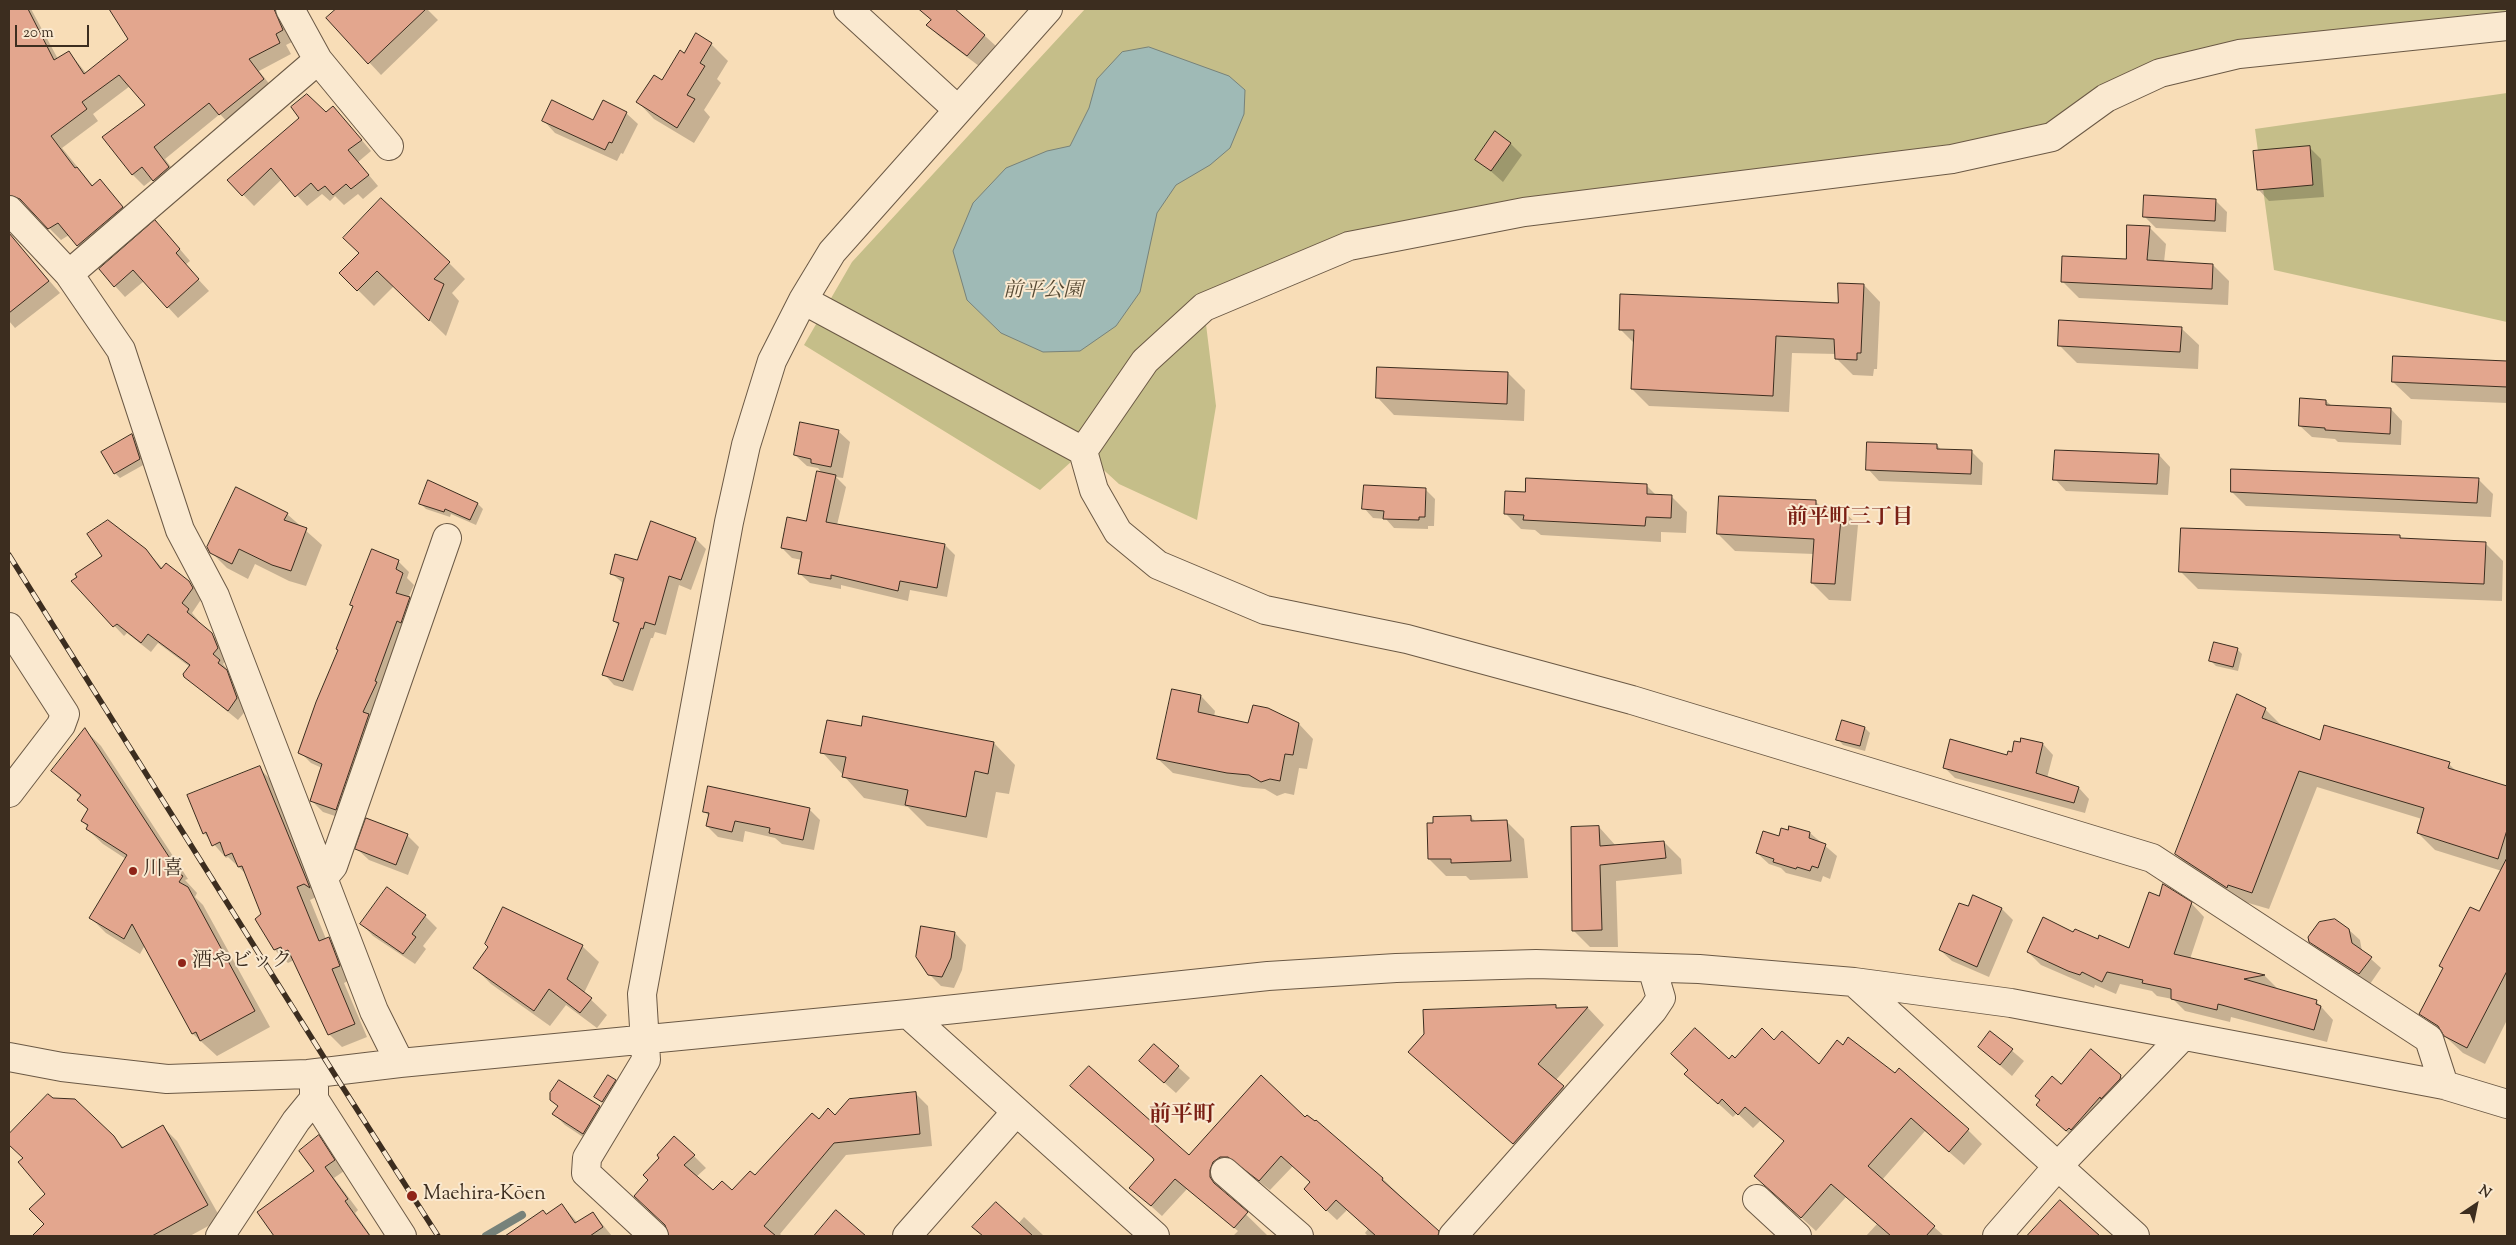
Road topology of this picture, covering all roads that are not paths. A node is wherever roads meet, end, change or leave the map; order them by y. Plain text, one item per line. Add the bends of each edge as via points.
1 (848, 9) edge
2 (1048, 9) edge
3 (294, 11) edge
4 (2507, 26) edge
5 (318, 60) junction
6 (958, 110) junction
7 (389, 146) dead end
8 (9, 210) edge
9 (69, 274) junction
10 (803, 300) junction
11 (1083, 451) junction
12 (447, 538) dead end
13 (9, 627) edge
14 (13, 780) edge
15 (323, 878) junction
16 (1652, 968) junction
17 (1854, 982) junction
18 (908, 1014) junction
19 (2182, 1037) junction
20 (645, 1039) junction
21 (9, 1058) edge
22 (400, 1063) junction
23 (2444, 1085) junction
24 (311, 1086) junction
25 (2507, 1104) edge
26 (1016, 1112) junction
27 (2057, 1167) junction
28 (1226, 1172) dead end
29 (1757, 1200) dead end
30 (220, 1236) edge
31 (402, 1236) edge
32 (654, 1236) edge
33 (906, 1236) edge
34 (1155, 1236) edge
35 (1300, 1236) edge
36 (1453, 1236) edge
37 (1797, 1236) edge
38 (1997, 1236) edge
39 (2135, 1236) edge

1 - 6 street
2 - 6 street
3 - 5 street
4 - 11 street via 2239,54 2160,73 2106,98 2052,137 1952,159 1524,212 1349,246 1204,308 1145,361
5 - 7 street
5 - 9 street
6 - 10 street via 832,252
8 - 9 street
9 - 15 street via 121,350 180,530 215,596
10 - 11 street
10 - 20 street via 772,361 746,445 731,512 642,994
11 - 23 street via 1094,490 1118,532 1158,565 1265,610 1407,639 1623,698 2152,858 2429,1039
12 - 15 street via 333,866
13 - 14 street via 64,714 60,725
15 - 22 street via 374,1011
16 - 17 street
16 - 18 street via 1536,964 1396,968 1268,976
16 - 36 street via 1661,998 1653,1010
17 - 19 street via 2011,1004
17 - 27 street
18 - 20 street
18 - 26 street
19 - 23 street
19 - 27 street
20 - 22 street
20 - 32 street via 646,1060 586,1158 586,1174
21 - 24 street via 167,1079
22 - 24 street
23 - 25 street
24 - 30 street via 296,1121
24 - 31 street
26 - 33 street
26 - 34 street
27 - 38 street
27 - 39 street
28 - 35 street
29 - 37 street

